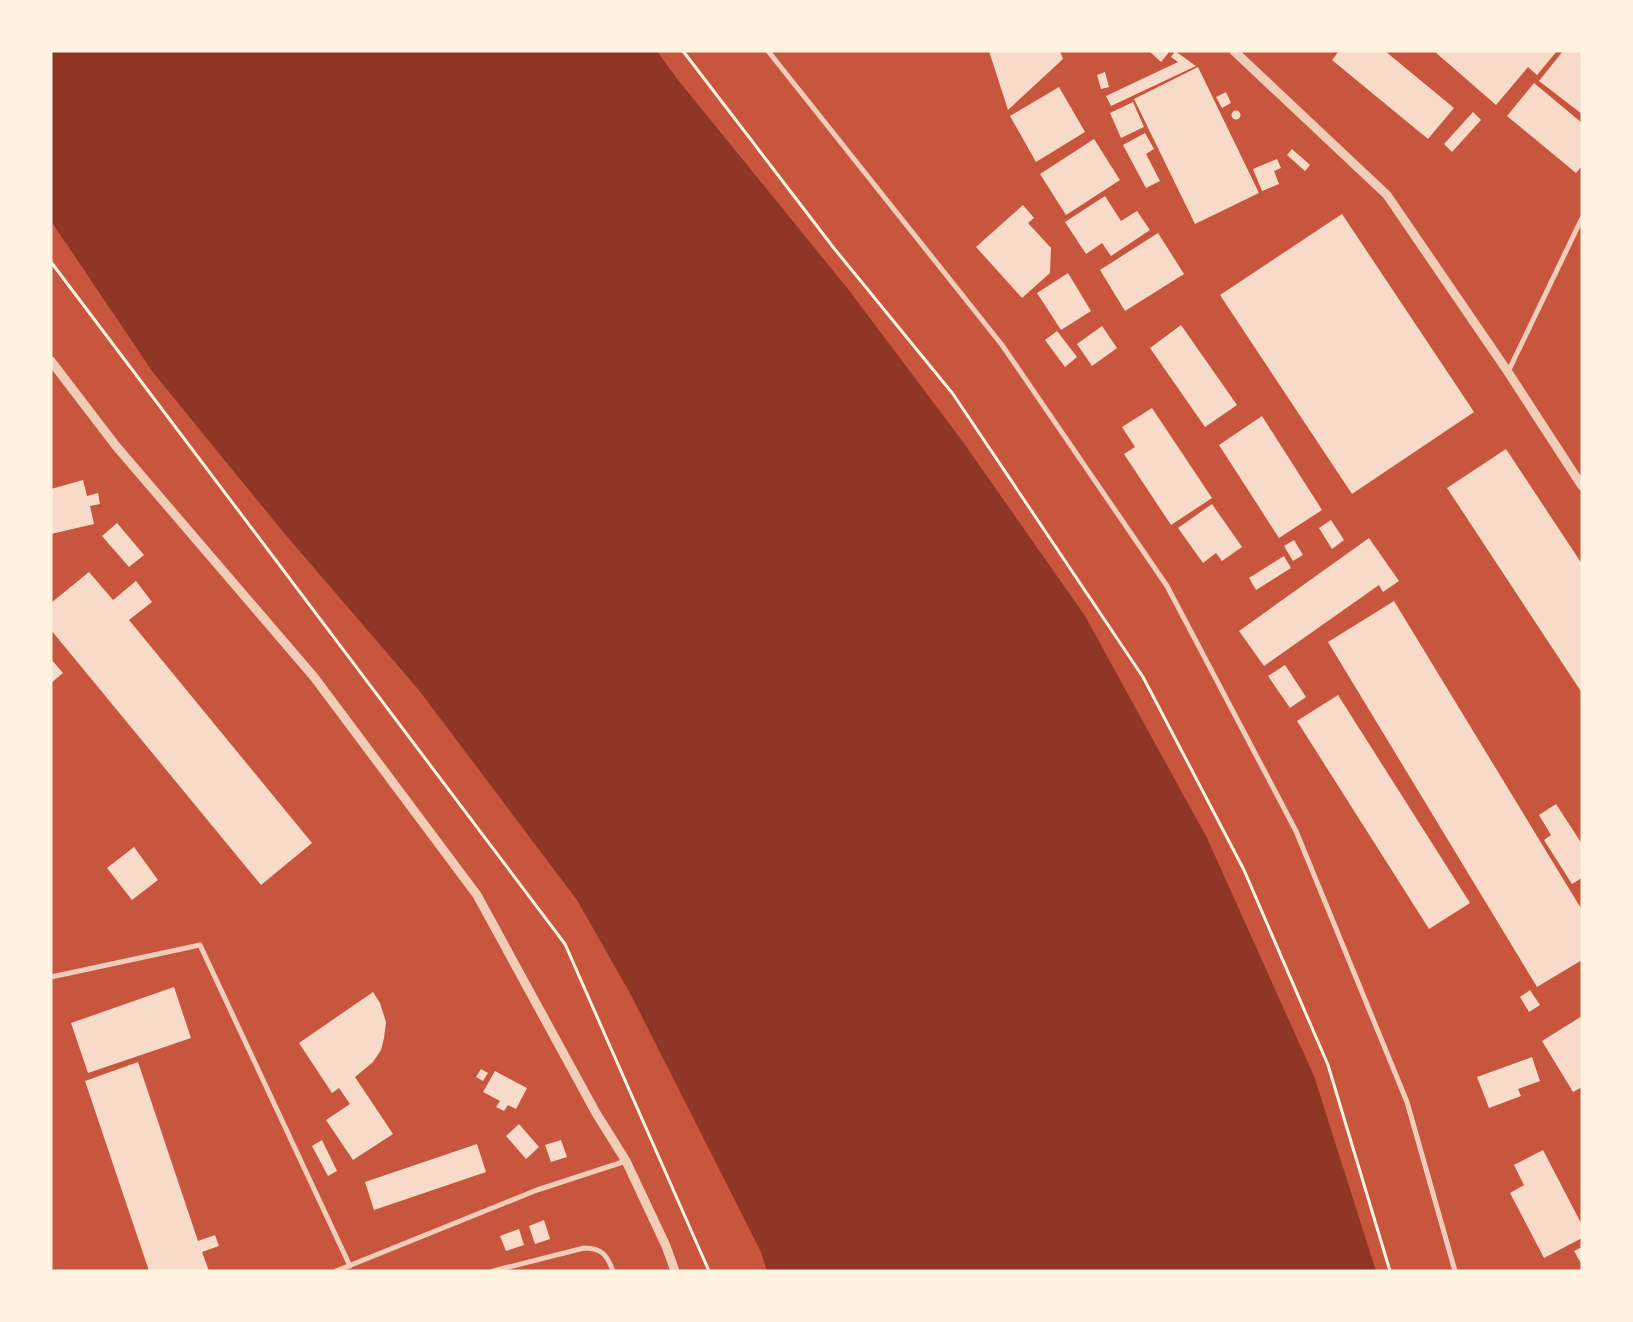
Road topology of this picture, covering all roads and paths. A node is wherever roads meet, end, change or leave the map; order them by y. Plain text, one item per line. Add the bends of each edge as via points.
1 (683, 51) edge
2 (768, 51) edge
3 (1234, 51) edge
4 (1582, 218) edge
5 (51, 262) edge
6 (51, 361) edge
7 (1508, 372) junction
8 (1582, 486) edge
9 (51, 977) edge
10 (626, 1161) junction
11 (350, 1266) junction
12 (336, 1271) edge
13 (493, 1271) edge
14 (613, 1271) edge
15 (675, 1271) edge
16 (709, 1271) edge
17 (1390, 1271) edge
18 (1455, 1271) edge

1 - 17 path via 833,247 953,394 1143,677 1244,870 1328,1065
2 - 18 street via 1002,345 1167,586 1296,831 1407,1102
3 - 7 street via 1387,194
4 - 7 street
5 - 16 path via 565,944
6 - 10 street via 116,446 314,677 477,895 596,1113
7 - 8 street
9 - 11 street via 200,945
10 - 11 street via 537,1190
10 - 15 street
11 - 12 street
13 - 14 street via 584,1248 596,1248 606,1255

